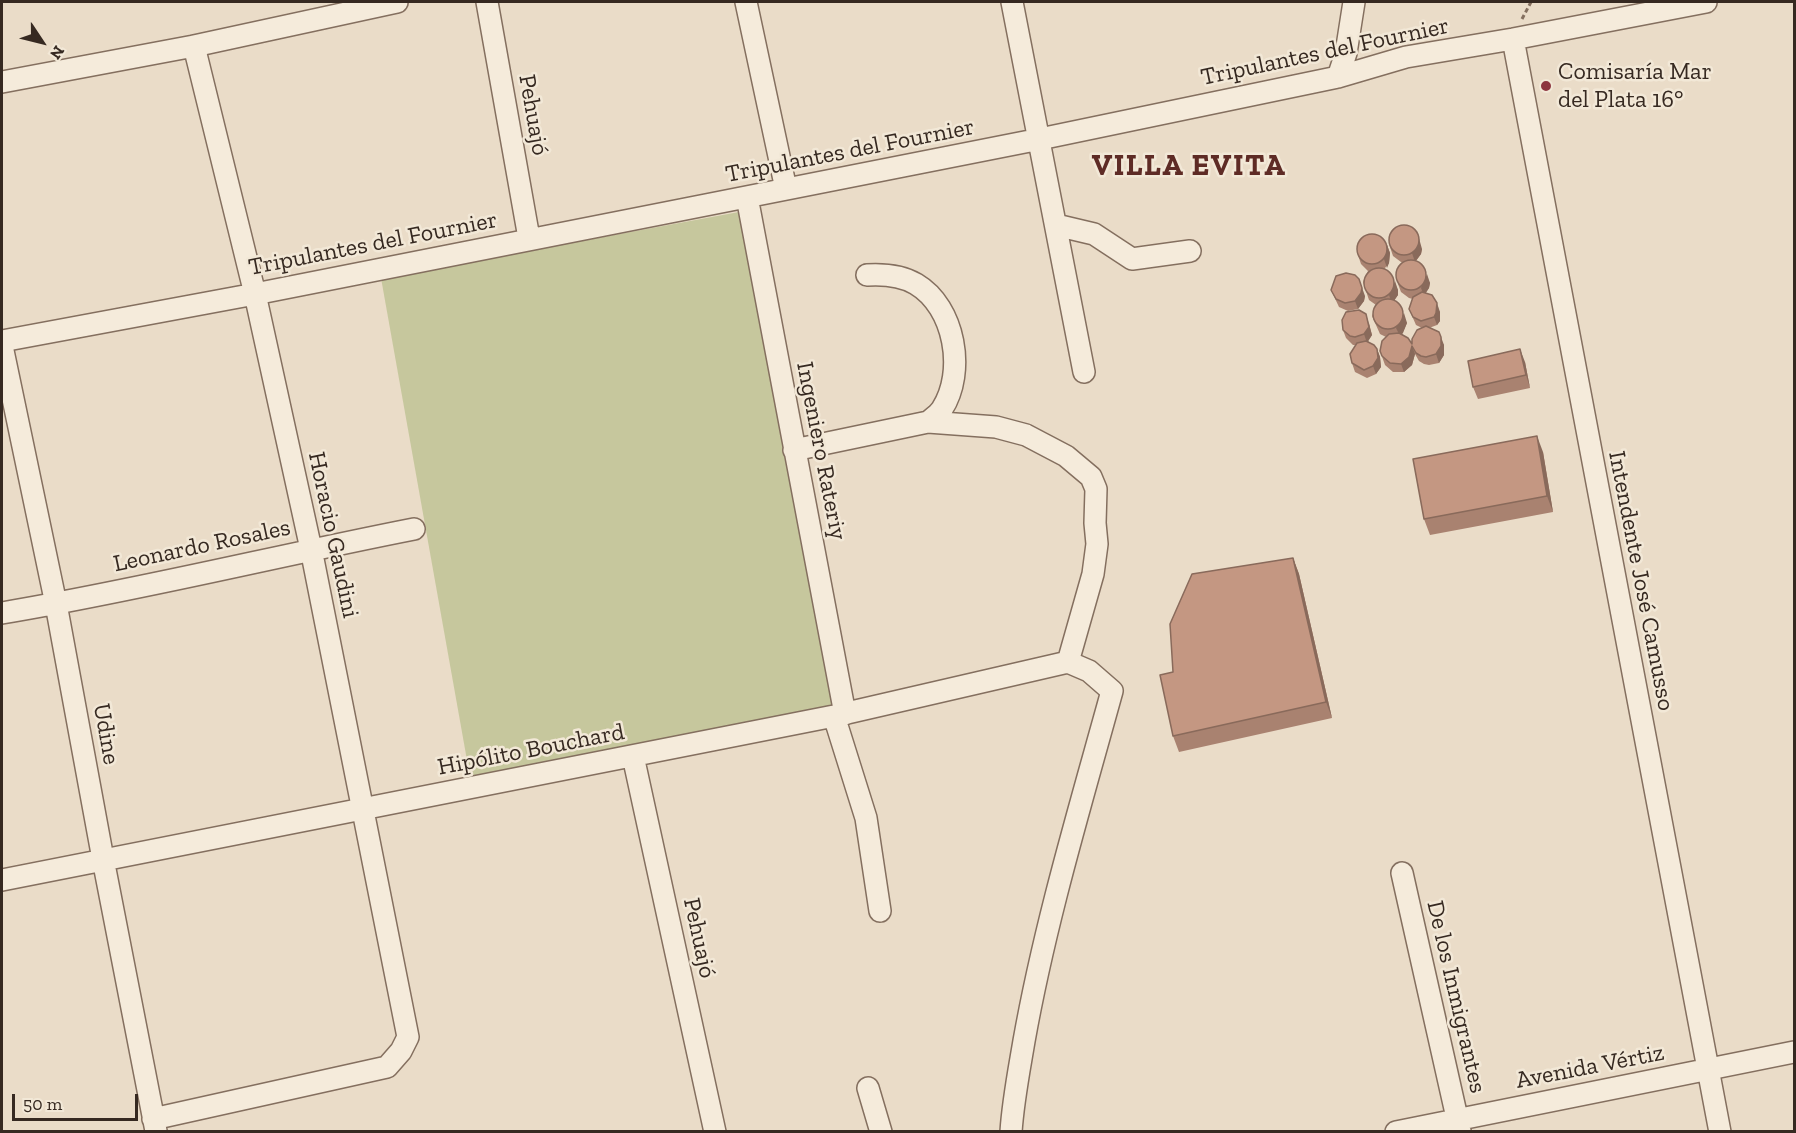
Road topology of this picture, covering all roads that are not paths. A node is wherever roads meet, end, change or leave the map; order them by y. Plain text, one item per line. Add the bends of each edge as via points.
1 (397, 2) edge
2 (487, 2) edge
3 (746, 2) edge
4 (1012, 2) edge
5 (1354, 2) edge
6 (1706, 2) edge
7 (1513, 39) junction
8 (194, 46) junction
9 (1338, 77) junction
10 (2, 82) edge
11 (1040, 140) junction
12 (786, 189) junction
13 (747, 197) junction
14 (1056, 225) junction
15 (529, 238) junction
16 (1190, 251) dead end
17 (867, 275) dead end
18 (255, 294) junction
19 (2, 341) edge
20 (2, 346) edge
21 (1084, 372) dead end
22 (928, 422) junction
23 (794, 450) junction
24 (414, 529) dead end
25 (310, 549) junction
26 (56, 604) junction
27 (2, 614) edge
28 (1068, 662) junction
29 (840, 715) junction
30 (633, 756) junction
31 (362, 808) junction
32 (103, 859) junction
33 (1402, 873) dead end
34 (2, 880) edge
35 (879, 911) dead end
36 (1794, 1052) edge
37 (1707, 1070) junction
38 (868, 1088) dead end
39 (155, 1125) edge
40 (1459, 1125) edge
41 (715, 1131) edge
42 (881, 1131) edge
43 (1011, 1131) edge
44 (1396, 1131) edge
45 (1720, 1131) edge

1 - 8 street
2 - 15 street, Pehuajó
3 - 12 street
4 - 11 street
5 - 9 street
6 - 7 street, Tripulantes del Fournier
7 - 9 street, Tripulantes del Fournier via 1406,57
7 - 37 street, Intendente José Camusso
8 - 10 street
8 - 18 street, Horacio Gaudini
9 - 11 street, Tripulantes del Fournier
11 - 12 street, Tripulantes del Fournier
11 - 14 street
12 - 13 street, Tripulantes del Fournier
13 - 15 street, Tripulantes del Fournier
13 - 23 street, Ingeniero Rateriy
14 - 16 street via 1094,234 1132,259
14 - 21 street
15 - 18 street, Tripulantes del Fournier
17 - 22 street via 887,273 916,284 939,306 953,337 954,374 948,395 942,410
18 - 19 street, Tripulantes del Fournier
18 - 25 street, Horacio Gaudini
20 - 26 street, Udine
22 - 23 street
22 - 28 street via 996,427 1026,435 1074,461 1091,477 1096,489 1097,544 1093,574
23 - 29 street, Ingeniero Rateriy
24 - 25 street, Leonardo Rosales
25 - 26 street, Leonardo Rosales
25 - 31 street, Horacio Gaudini
26 - 27 street, Leonardo Rosales
26 - 32 street, Udine
28 - 29 street, Hipólito Bouchard
28 - 43 street via 1089,671 1112,691 1033,991
29 - 30 street, Hipólito Bouchard
29 - 35 street, Ingeniero Rateriy via 866,818
30 - 31 street, Hipólito Bouchard
30 - 41 street, Pehuajó
31 - 32 street, Hipólito Bouchard
31 - 39 street, Horacio Gaudini via 408,1037 401,1051 387,1066
32 - 34 street, Hipólito Bouchard
32 - 39 street, Udine
33 - 40 street, De los Inmigrantes
36 - 37 street, Avenida Vértiz
37 - 40 street, Avenida Vértiz
37 - 45 street, Intendente José Camusso
38 - 42 street
40 - 44 street, Avenida Vértiz

